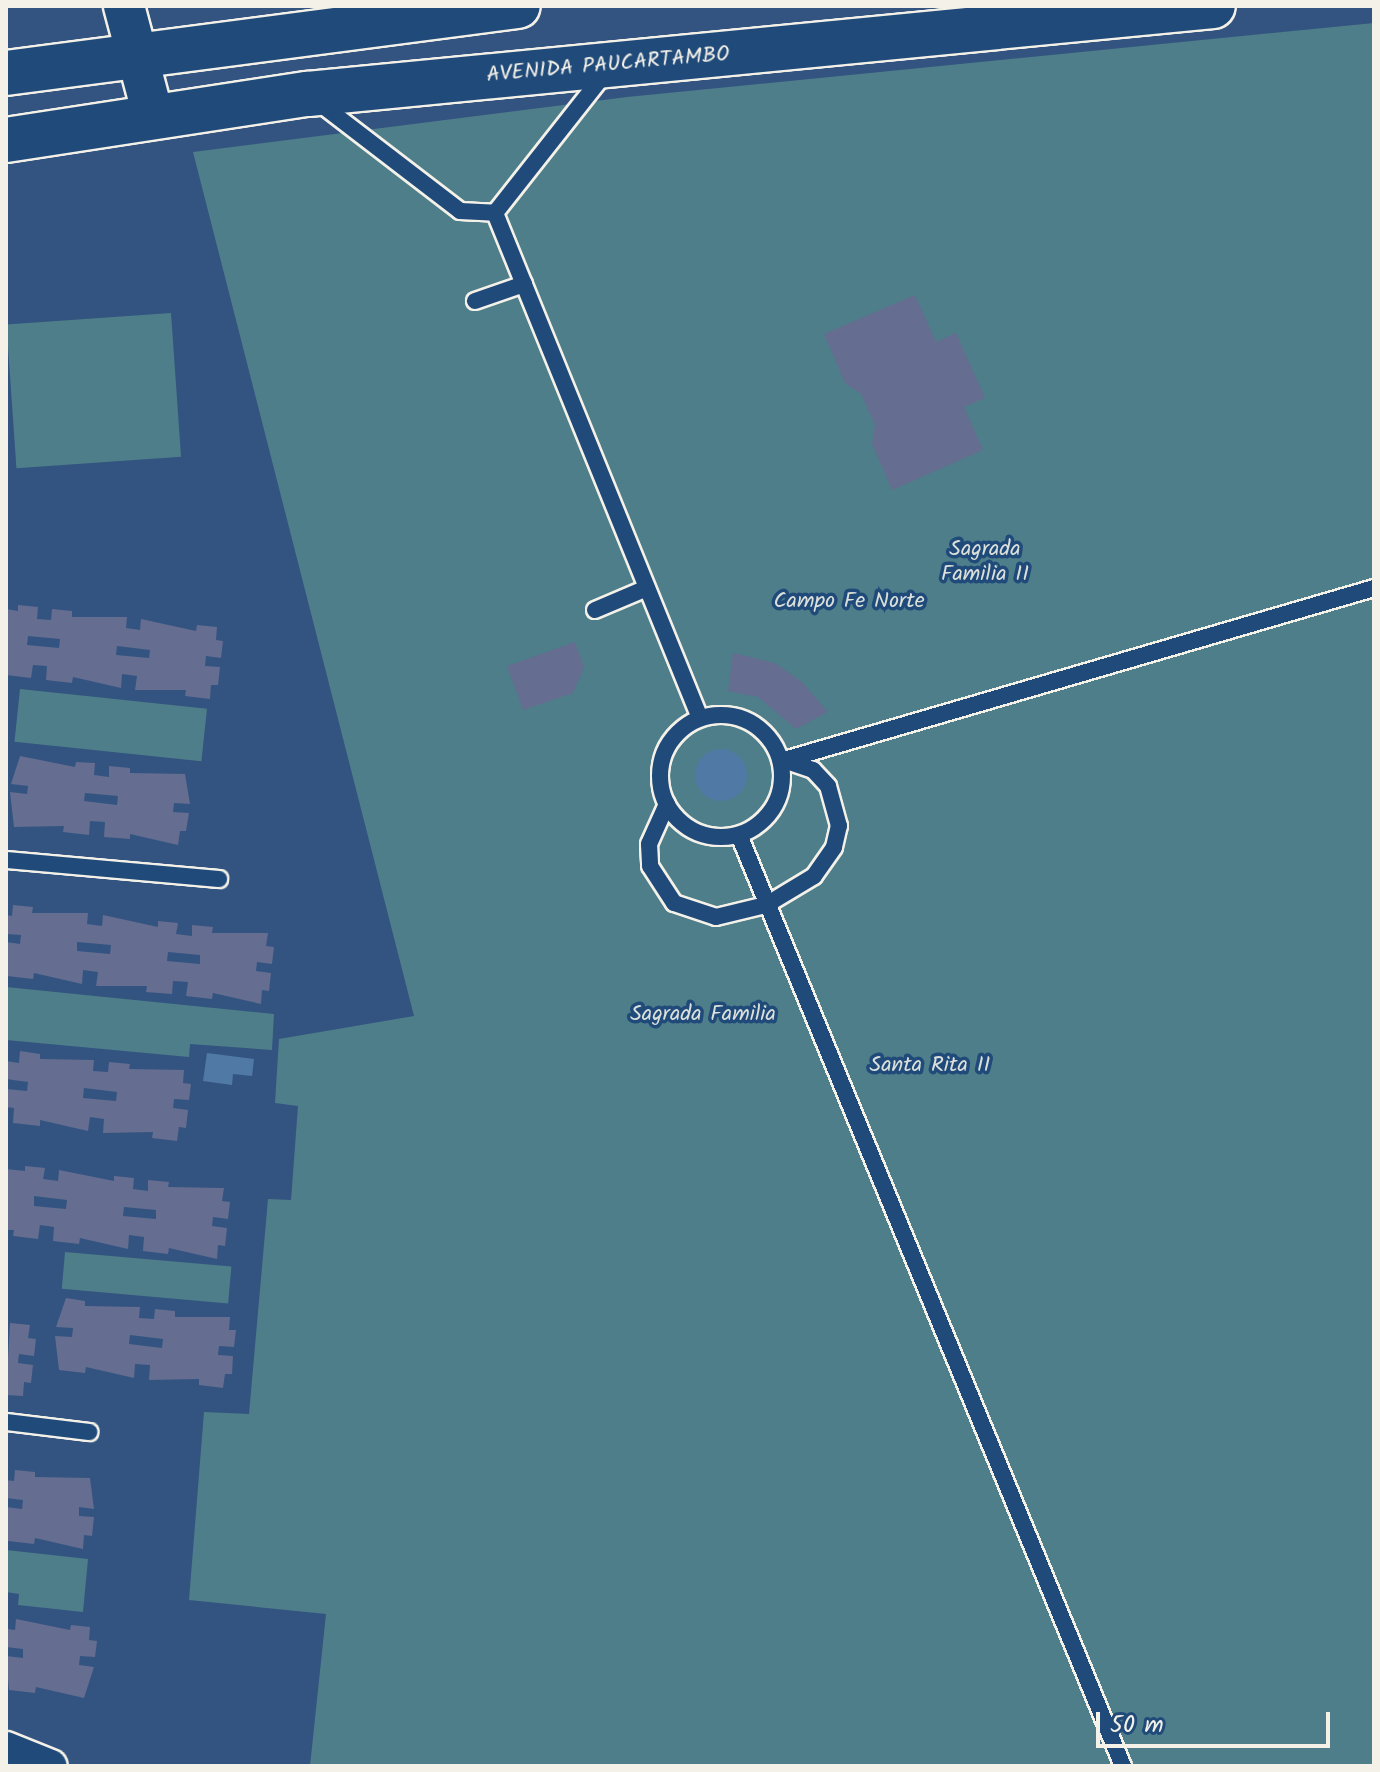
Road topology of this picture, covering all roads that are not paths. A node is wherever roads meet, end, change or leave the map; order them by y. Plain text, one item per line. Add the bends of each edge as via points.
1 (124, 6) edge
2 (518, 6) edge
3 (1213, 6) edge
4 (377, 14) edge
5 (136, 52) junction
6 (612, 65) junction
7 (6, 73) edge
8 (308, 94) junction
9 (153, 115) junction
10 (6, 140) edge
11 (495, 213) junction
12 (524, 284) junction
13 (475, 301) dead end
14 (647, 588) junction
15 (1374, 588) edge
16 (595, 610) dead end
17 (700, 718) junction
18 (781, 761) junction
19 (667, 804) junction
20 (739, 835) junction
21 (6, 860) edge
22 (219, 879) dead end
23 (766, 905) junction
24 (6, 1422) edge
25 (89, 1432) dead end
26 (6, 1748) edge
27 (51, 1766) edge
28 (1123, 1766) edge

1 - 5 street
2 - 4 main road
3 - 6 main road, AVENIDA PAUCARTAMBO
4 - 5 main road
5 - 7 main road
5 - 9 street
6 - 8 main road, AVENIDA PAUCARTAMBO
6 - 11 lane
8 - 9 main road, AVENIDA PAUCARTAMBO
8 - 11 lane via 460,211
9 - 10 main road, AVENIDA PAUCARTAMBO
11 - 12 lane
12 - 13 lane
12 - 14 lane
14 - 16 lane
14 - 17 lane
15 - 18 lane
17 - 18 lane via 741,717 759,727
17 - 19 lane via 682,728 661,764
18 - 20 lane via 778,800 768,816
18 - 23 lane via 794,760 828,786 839,826 834,847 814,876
19 - 20 lane via 696,831 710,837
19 - 23 lane via 649,844 655,876 674,903 716,917
20 - 23 lane
21 - 22 lane
23 - 28 lane
24 - 25 lane
26 - 27 street

